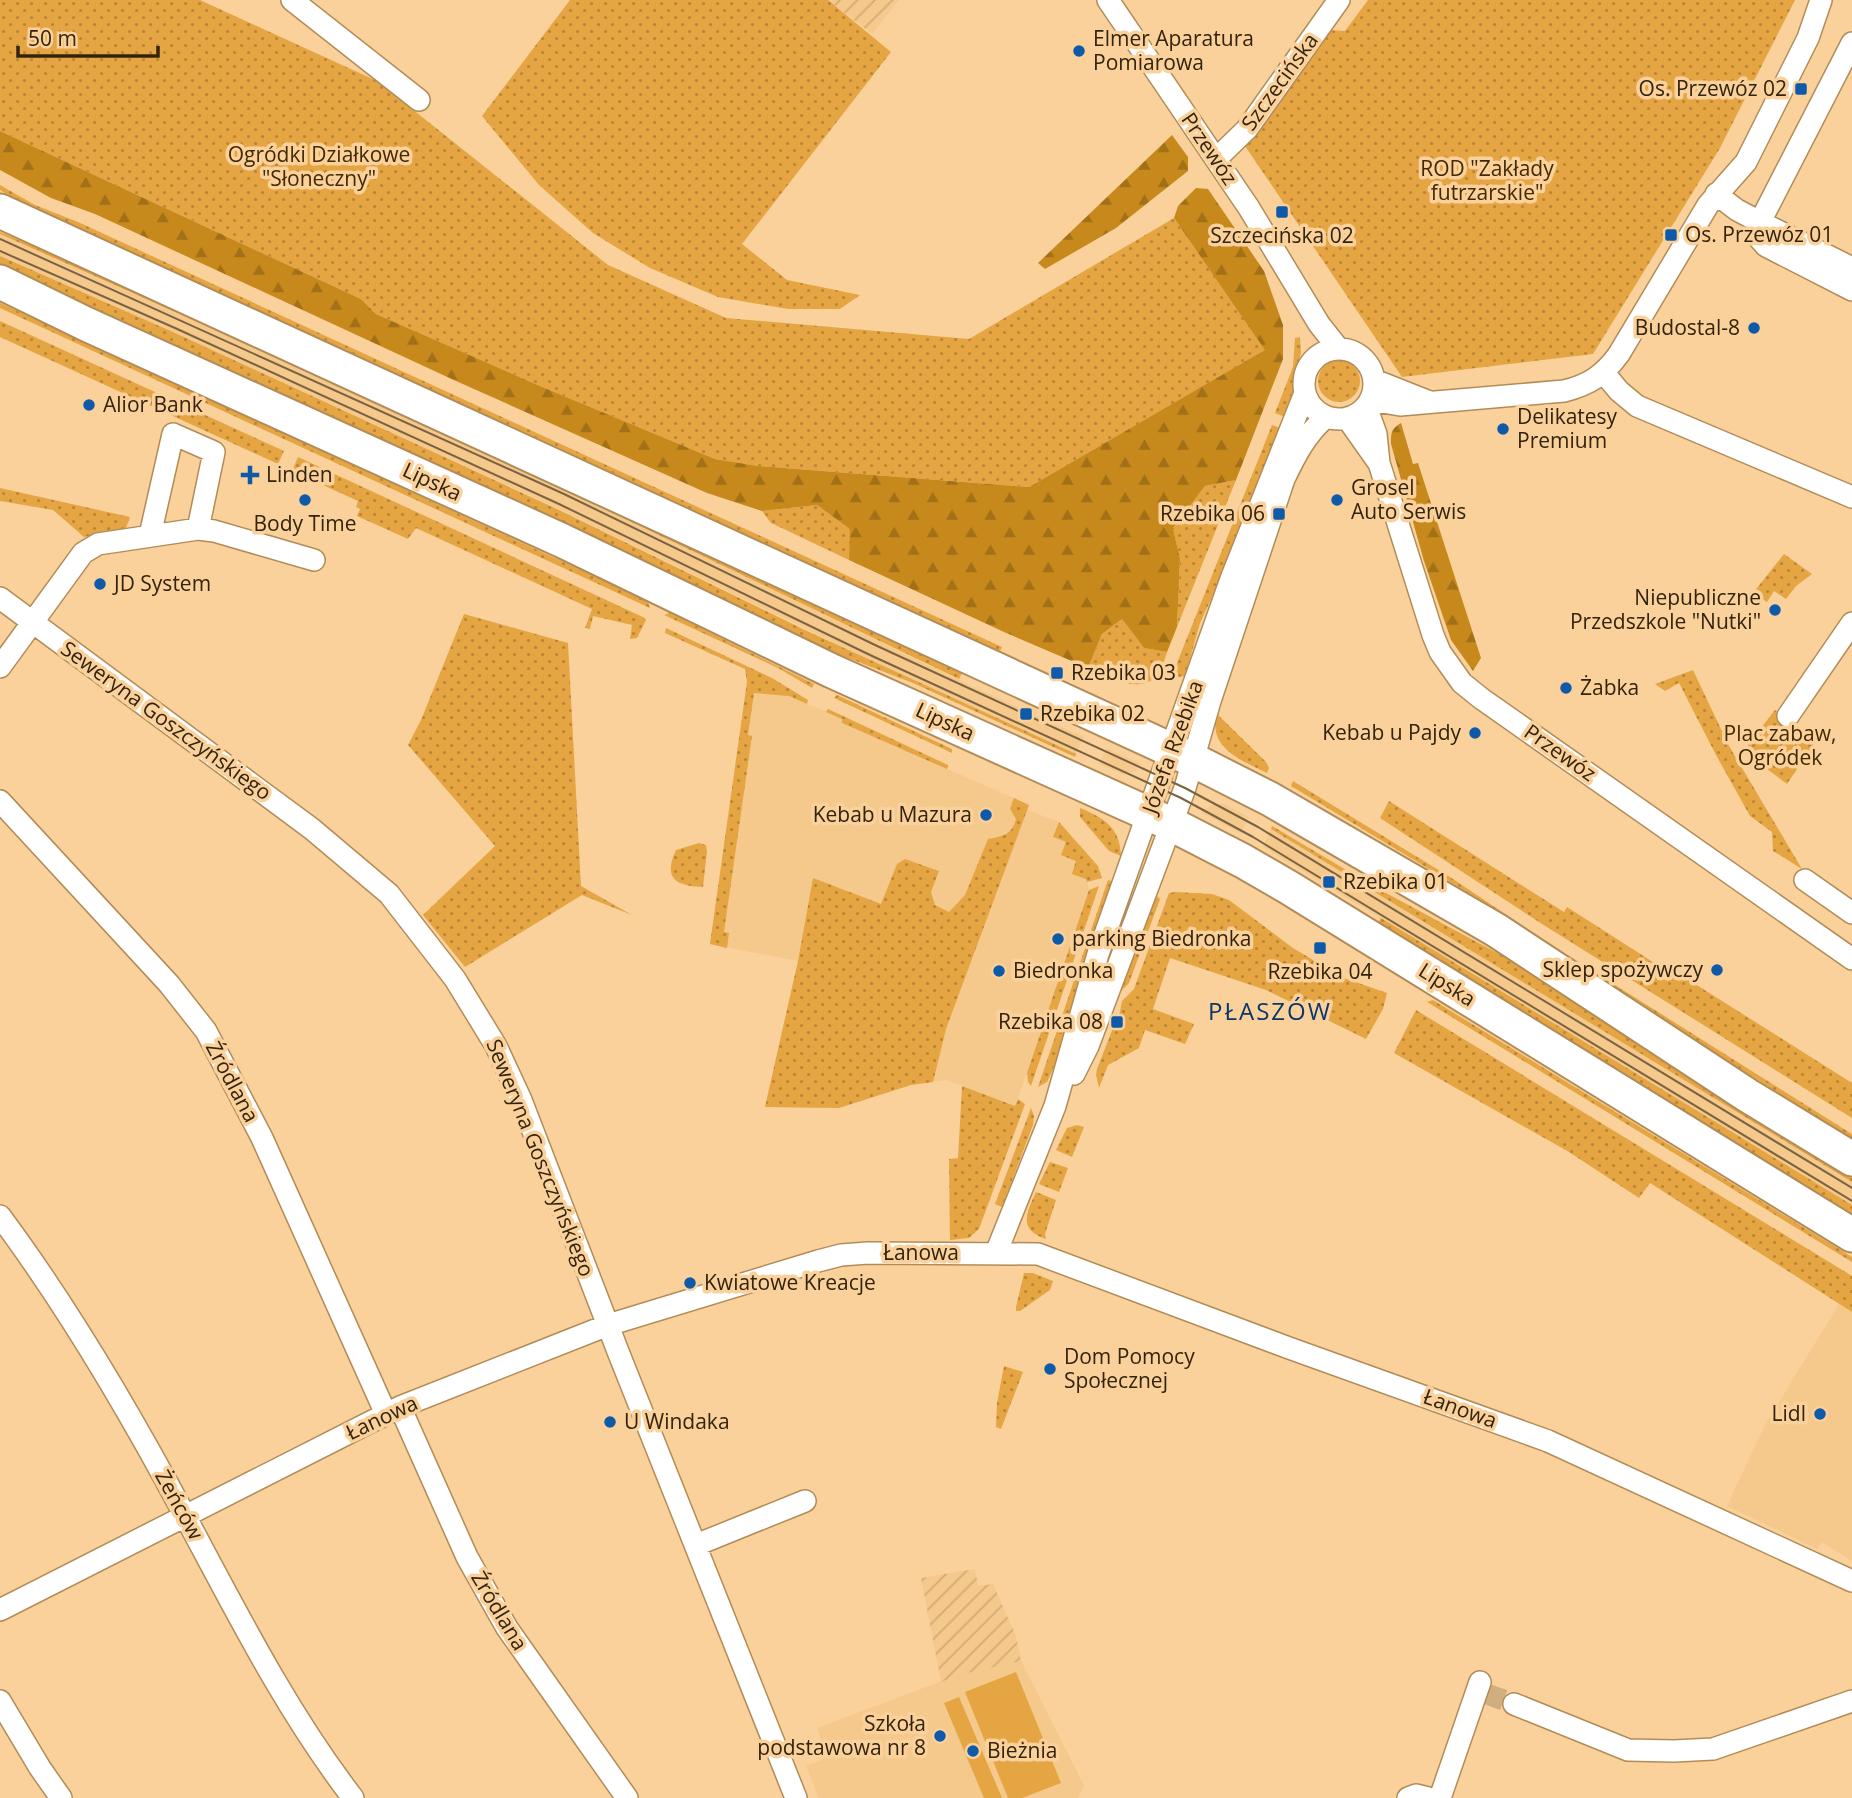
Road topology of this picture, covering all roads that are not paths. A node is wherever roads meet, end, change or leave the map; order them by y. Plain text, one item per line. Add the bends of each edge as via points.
1 (292, 0) edge
2 (1108, 0) edge
3 (1339, 0) edge
4 (1821, 0) edge
5 (1852, 43) edge
6 (419, 100) dead end
7 (1216, 159) junction
8 (1716, 194) junction
9 (0, 211) edge
10 (1760, 222) junction
11 (1852, 268) edge
12 (0, 282) edge
13 (1852, 290) edge
14 (1306, 301) junction
15 (1338, 348) junction
16 (1315, 357) junction
17 (1604, 373) junction
18 (1305, 393) junction
19 (1370, 395) junction
20 (1326, 417) junction
21 (1348, 418) junction
22 (1379, 463) junction
23 (1852, 497) edge
24 (198, 529) junction
25 (150, 535) junction
26 (314, 560) dead end
27 (0, 598) edge
28 (33, 622) junction
29 (1852, 623) edge
30 (0, 667) edge
31 (1788, 716) dead end
32 (1183, 755) junction
33 (0, 801) edge
34 (1160, 819) junction
35 (1805, 880) dead end
36 (1852, 913) edge
37 (1852, 959) edge
38 (1852, 1159) edge
39 (0, 1216) edge
40 (1852, 1235) edge
41 (996, 1253) junction
42 (608, 1325) junction
43 (393, 1411) junction
44 (801, 1507) dead end
45 (185, 1515) junction
46 (696, 1545) junction
47 (1852, 1581) edge
48 (0, 1610) edge
49 (1480, 1689) dead end
50 (0, 1701) edge
51 (1852, 1701) edge
52 (1514, 1704) tunnel mouth
53 (61, 1798) edge
54 (353, 1798) edge
55 (627, 1798) edge
56 (796, 1798) edge
57 (1408, 1798) edge
58 (1428, 1798) edge
59 (1440, 1798) edge

1 - 6 street
2 - 7 street, Przewóz
3 - 7 street, Szczecińska via 1247,129
4 - 8 street via 1808,38 1746,162
5 - 10 street
7 - 14 street, Przewóz
8 - 10 street
8 - 17 street
9 - 32 main road
10 - 11 street
10 - 13 street via 1756,231 1766,246
12 - 34 main road, Lipska
14 - 15 street, Przewóz
14 - 16 street, Przewóz
15 - 16 street
15 - 19 street via 1366,361
16 - 18 street via 1305,374
17 - 19 street via 1585,386 1564,391 1433,403
17 - 23 street via 1637,406 1702,427
18 - 20 street via 1309,403
18 - 32 street, Józefa Rzebika via 1231,579
19 - 21 street
19 - 22 street, Przewóz
20 - 21 street
20 - 32 street, Józefa Rzebika via 1307,436 1284,479 1210,701
21 - 22 street, Przewóz
22 - 37 street, Przewóz via 1433,635 1462,682
24 - 25 street
24 - 25 street via 214,452 173,434
24 - 26 street
25 - 28 street via 90,548
27 - 28 street, Seweryna Goszczyńskiego
28 - 30 street
28 - 42 street, Seweryna Goszczyńskiego via 312,829 389,894 455,978 496,1046
29 - 31 street
32 - 34 street, Józefa Rzebika
32 - 38 main road via 1270,799 1496,930
33 - 43 street, Źródlana via 206,1031
34 - 40 main road, Lipska via 1272,877
34 - 41 street, Józefa Rzebika via 1098,954 1055,1106
35 - 36 street
39 - 45 street, Żeńców via 106,1374
41 - 42 street, Łanowa via 841,1255
41 - 47 street, Łanowa via 1038,1254 1548,1441
42 - 43 street, Łanowa
42 - 46 street, Seweryna Goszczyńskiego
43 - 45 street, Łanowa
43 - 55 street, Źródlana via 507,1628
44 - 46 street
45 - 48 street, Łanowa
45 - 54 street, Żeńców via 285,1699
46 - 56 street, Seweryna Goszczyńskiego
49 - 59 street
50 - 53 street
51 - 52 street via 1713,1749 1674,1751 1628,1750
57 - 58 street

